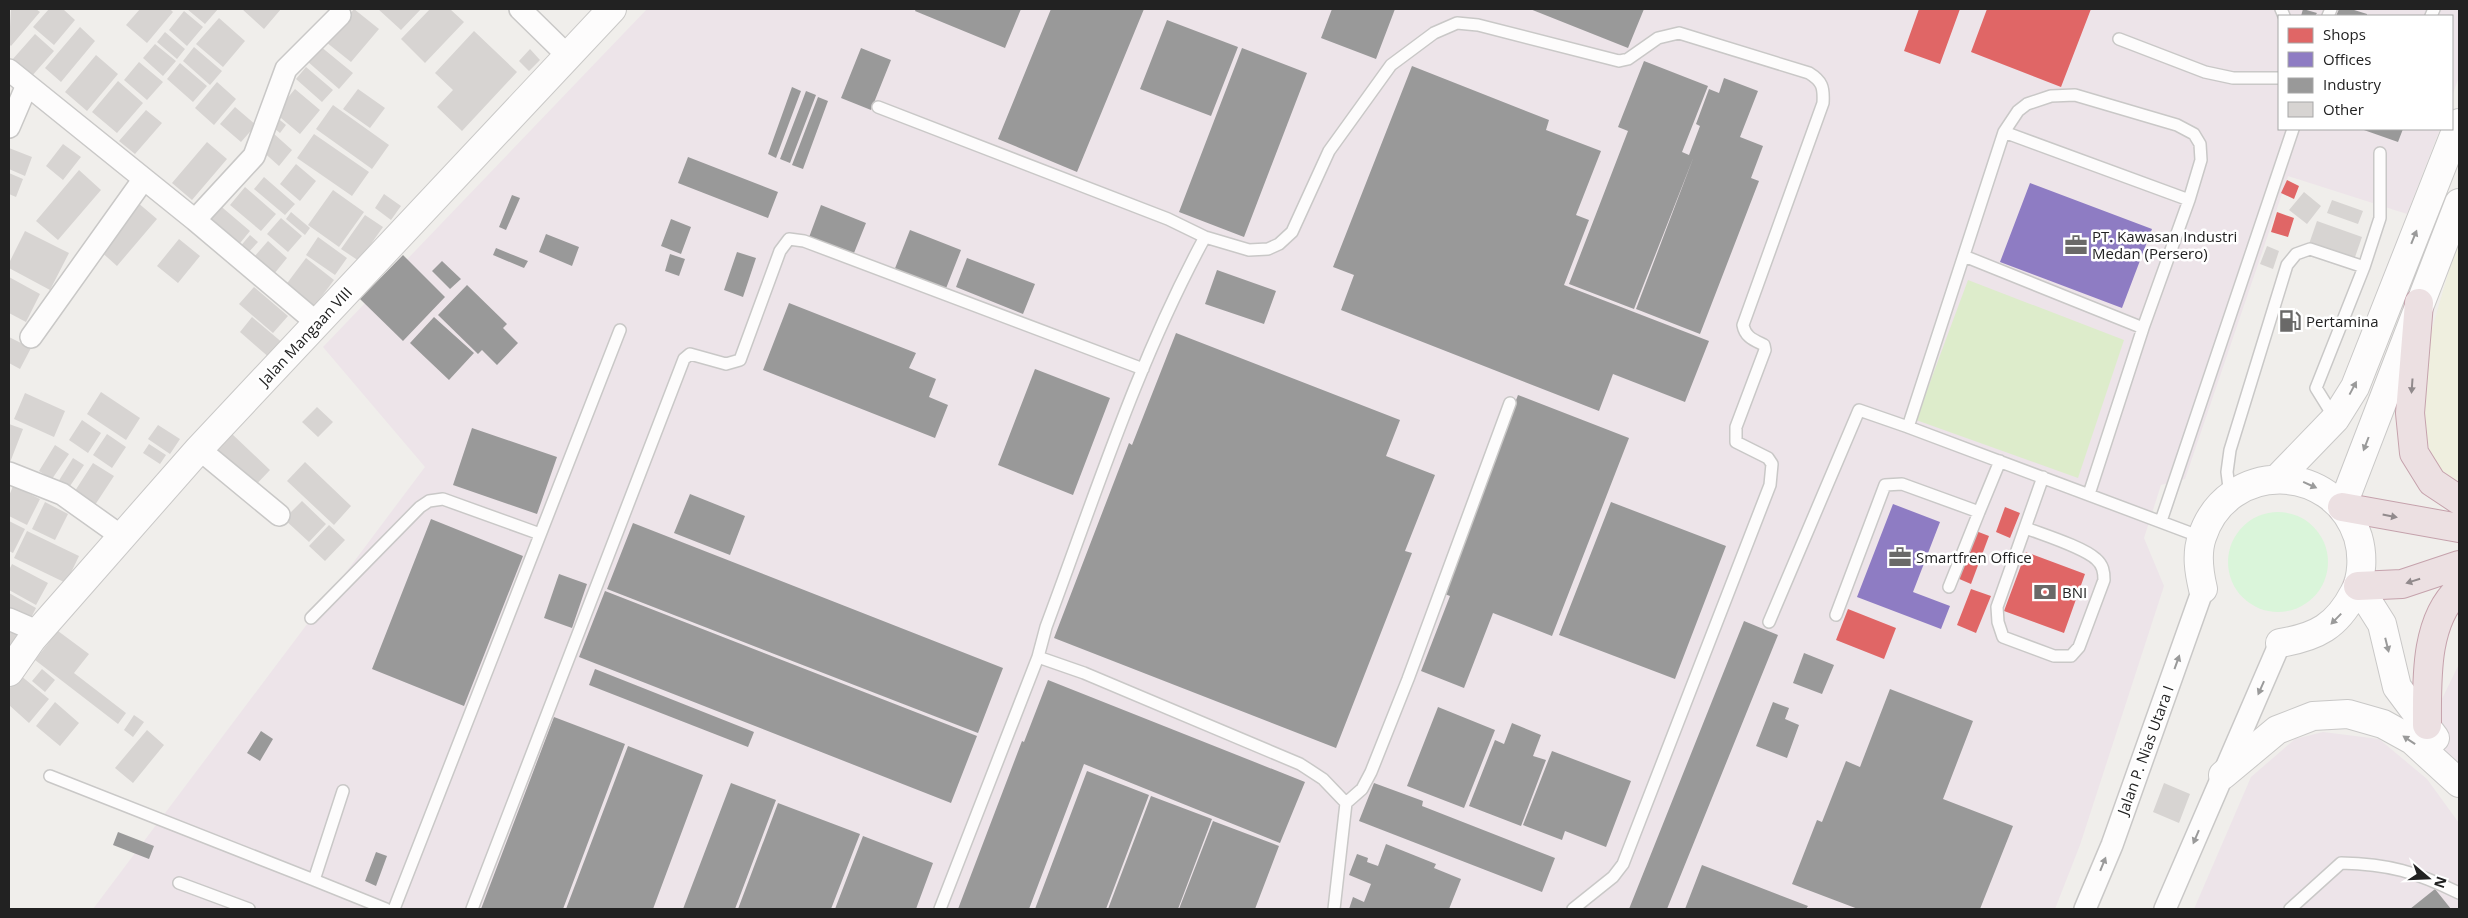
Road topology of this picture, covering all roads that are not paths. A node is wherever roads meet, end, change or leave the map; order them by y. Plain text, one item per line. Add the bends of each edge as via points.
1 (520, 9) edge
2 (612, 9) edge
3 (340, 15) dead end
4 (2119, 39) dead end
5 (568, 56) junction
6 (9, 70) edge
7 (2278, 78) edge
8 (27, 84) junction
9 (878, 107) dead end
10 (2459, 123) edge
11 (9, 127) edge
12 (2293, 130) edge
13 (2004, 132) junction
14 (2380, 153) dead end
15 (143, 180) junction
16 (2189, 200) junction
17 (2459, 203) edge
18 (195, 220) junction
19 (1205, 237) junction
20 (1964, 256) junction
21 (2364, 267) junction
22 (2419, 303) junction
23 (317, 323) junction
24 (2143, 328) junction
25 (620, 330) dead end
26 (31, 336) dead end
27 (1143, 369) junction
28 (1510, 403) dead end
29 (2335, 419) junction
30 (1908, 427) junction
31 (198, 450) junction
32 (2000, 461) junction
33 (9, 473) edge
34 (2043, 477) junction
35 (2278, 478) junction
36 (2089, 494) junction
37 (2230, 495) junction
38 (2459, 500) edge
39 (2342, 507) junction
40 (1979, 512) junction
41 (279, 515) dead end
42 (2161, 521) junction
43 (2026, 528) junction
44 (2459, 528) edge
45 (540, 534) junction
46 (121, 536) junction
47 (2201, 537) junction
48 (2459, 565) edge
49 (2358, 586) junction
50 (1949, 587) dead end
51 (2203, 589) joint
52 (2459, 589) edge
53 (1836, 615) dead end
54 (311, 618) dead end
55 (9, 619) edge
56 (1769, 622) dead end
57 (39, 632) junction
58 (2280, 643) joint
59 (1038, 657) junction
60 (9, 672) edge
61 (2427, 725) junction
62 (2223, 775) junction
63 (50, 776) dead end
64 (2459, 778) edge
65 (2459, 783) edge
66 (343, 791) dead end
67 (1346, 803) junction
68 (314, 880) junction
69 (179, 883) dead end
70 (2459, 893) edge
71 (249, 909) edge
72 (386, 909) edge
73 (394, 909) edge
74 (472, 909) edge
75 (940, 909) edge
76 (1334, 909) edge
77 (1573, 909) edge
78 (2085, 909) edge
79 (2165, 909) edge
80 (2290, 909) edge

1 - 5 street
2 - 5 street, Jalan Mangaan VIII
3 - 18 street via 286,69 254,156
4 - 7 lane via 2205,72 2233,78
5 - 23 street, Jalan Mangaan VIII
6 - 8 street
8 - 11 street
8 - 15 street
9 - 19 lane via 1168,219
29 -> 10 street via 2355,386
12 - 42 lane
13 - 16 lane
13 - 16 lane via 2018,111 2027,104 2051,96 2067,95 2177,125 2194,134 2200,144 2201,160
13 - 20 lane
14 - 21 lane via 2380,218
15 - 18 street
15 - 26 street
16 - 24 lane
17 - 22 street
18 - 23 street
19 - 27 lane
19 - 77 lane via 1250,250 1268,249 1279,244 1292,232 1329,151 1392,65 1434,34 1457,23 1478,24 1619,61 1628,59 1658,38 1680,33 1820,80 1824,90 1822,102 1743,325 1749,337 1764,345 1765,350 1736,427 1736,442 1768,458 1772,464 1770,485 1623,864 1613,877
20 - 24 lane
20 - 30 lane
21 - 29 lane via 2316,388
21 - 37 lane via 2310,249 2296,254 2287,265 2230,450 2227,472
22 -> 38 highway via 2410,412 2414,453 2432,482
22 -> 39 street
23 - 31 street, Jalan Mangaan VIII
24 - 36 lane
25 - 45 lane
27 - 59 lane via 1046,627
27 - 74 lane via 804,241 789,239 780,251 740,360 726,364 690,354 684,358
28 - 67 lane via 1371,772 1362,789
29 - 35 street
30 - 32 lane
30 - 56 lane via 1859,410
31 - 41 street
31 - 46 street, Jalan Mangaan VIII
32 - 34 lane
32 - 40 lane
33 - 46 street via 62,494
34 - 36 lane
34 - 43 lane
35 - 37 street via 2253,483
35 -> 39 street via 2302,481 2324,491
36 - 42 lane
37 - 47 street via 2212,514
39 -> 44 highway
39 - 49 street via 2354,524 2360,544 2362,565
40 - 50 lane
40 - 53 lane via 1902,484 1885,485
42 - 47 lane
43 - 43 lane via 1997,607 2003,637 2054,656 2071,656 2079,647 2104,580 2104,569 2086,553
45 - 54 lane via 444,499 430,501 420,507
45 - 73 lane
46 - 57 street, Jalan Mangaan VIII
47 - 51 street via 2198,563
48 -> 49 highway via 2402,584
49 -> 58 street via 2346,609 2328,627 2305,639
49 -> 61 street via 2382,624 2398,687
78 -> 51 street, Jalan P. Nias Utara I via 2112,845
52 - 61 highway via 2451,596 2435,630 2426,668
55 - 57 street
57 - 60 street, Jalan Mangaan VIII
58 -> 62 street
59 - 67 lane via 1084,673 1300,764 1323,779
59 - 75 lane
61 - 64 street
65 -> 62 street via 2412,740 2383,724 2348,714 2314,716 2277,730
62 -> 79 street
63 - 68 lane
66 - 68 lane
67 - 76 lane
68 - 72 lane
69 - 71 lane
70 - 80 lane via 2423,875 2376,864 2341,863

